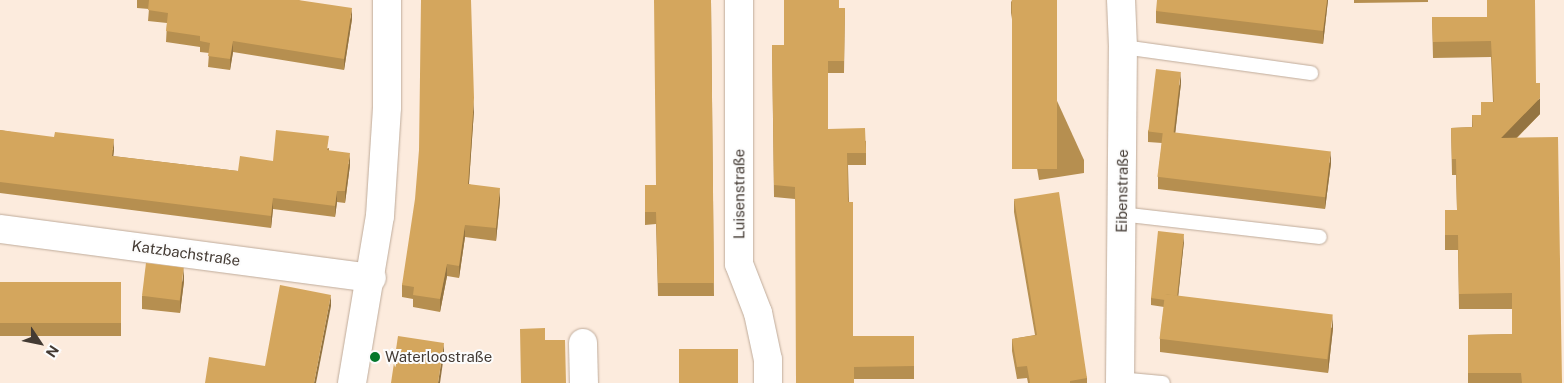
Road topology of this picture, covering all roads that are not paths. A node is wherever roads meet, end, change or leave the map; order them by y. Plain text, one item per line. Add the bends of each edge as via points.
1 (387, 0) edge
2 (738, 0) edge
3 (1121, 0) edge
4 (1123, 48) junction
5 (1312, 73) dead end
6 (1121, 214) junction
7 (0, 228) edge
8 (1320, 238) dead end
9 (372, 278) junction
10 (583, 343) dead end
11 (1120, 381) edge
12 (352, 383) edge
13 (584, 383) edge
14 (768, 383) edge
15 (1163, 383) edge

1 - 9 street via 387,107
2 - 14 street, Luisenstraße via 739,264 758,313 768,360
3 - 4 street, Eibenstraße
4 - 5 lane
4 - 6 street, Eibenstraße
6 - 8 lane
6 - 11 street, Eibenstraße
7 - 9 street, Katzbachstraße
9 - 12 street
10 - 13 street
11 - 15 lane

